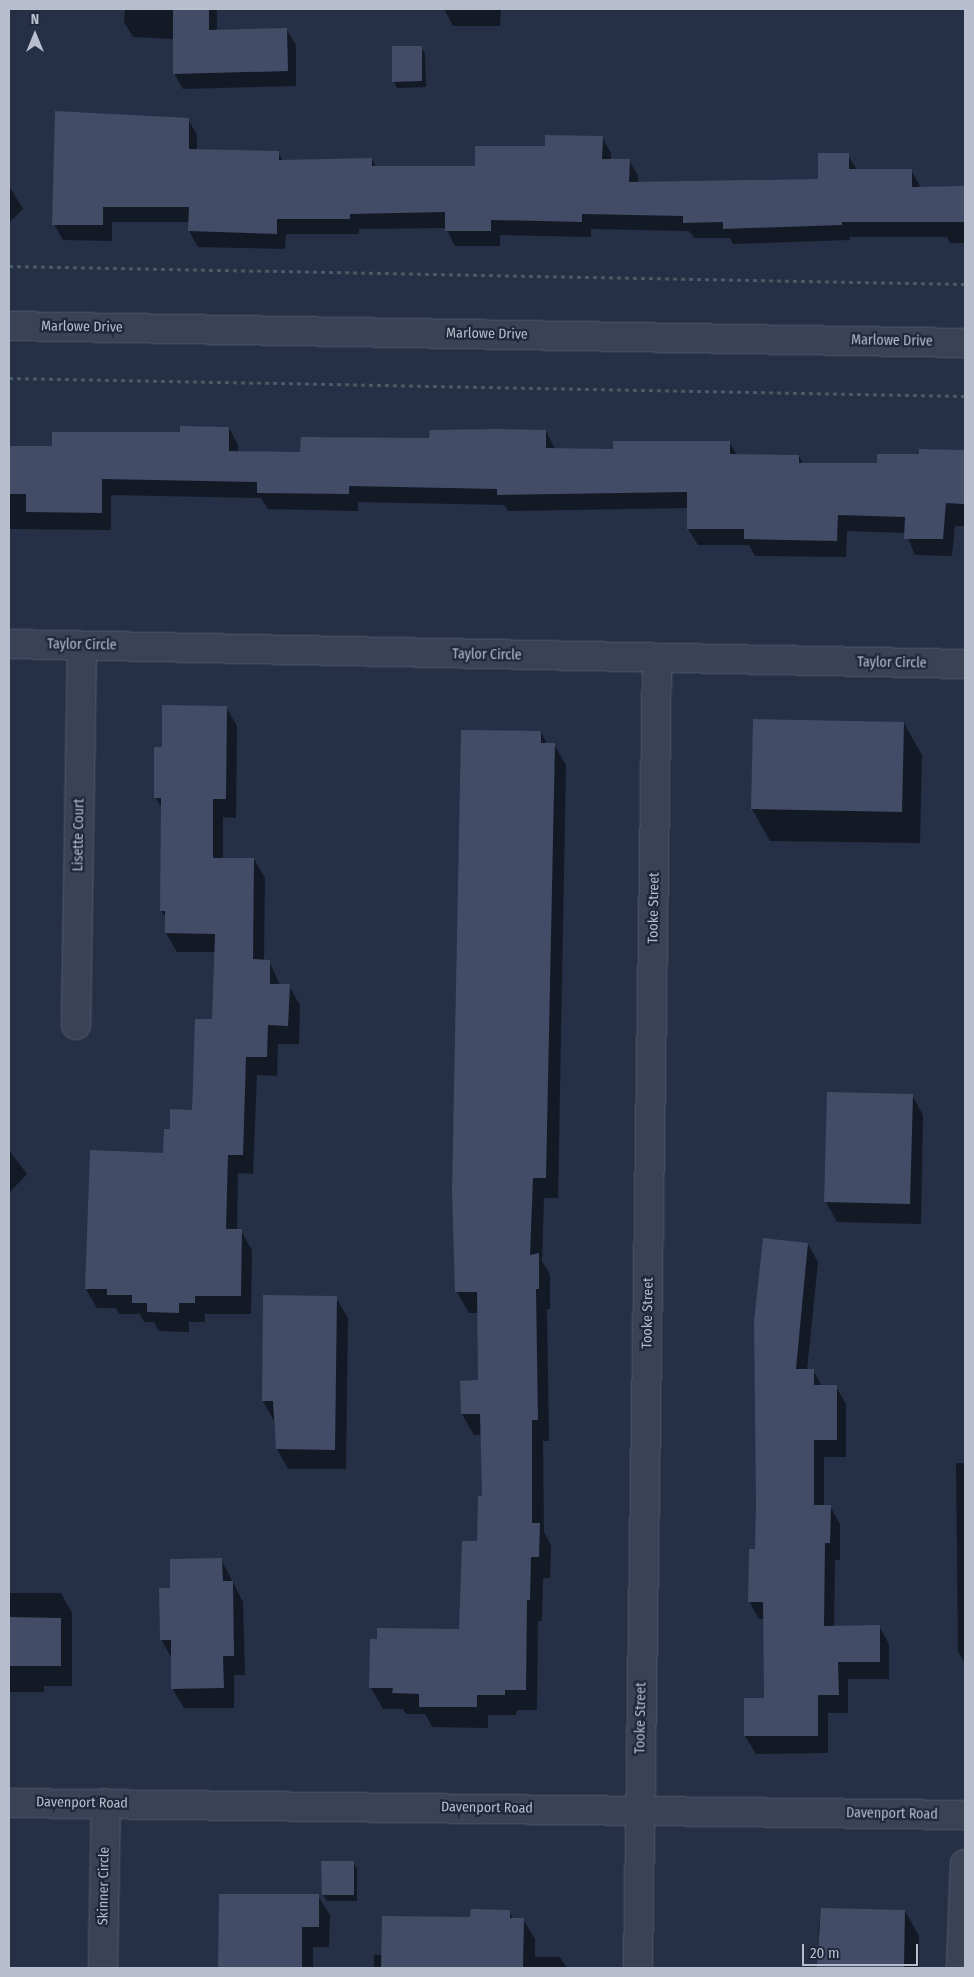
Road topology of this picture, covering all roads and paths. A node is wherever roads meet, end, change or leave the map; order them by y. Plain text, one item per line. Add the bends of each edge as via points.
1 (9, 266) edge
2 (965, 284) edge
3 (9, 326) edge
4 (965, 343) edge
5 (9, 378) edge
6 (965, 396) edge
7 (9, 644) edge
8 (82, 646) junction
9 (657, 658) junction
10 (965, 664) edge
11 (76, 1025) dead end
12 (9, 1802) edge
13 (106, 1804) junction
14 (639, 1810) junction
15 (965, 1815) edge
16 (965, 1864) edge
17 (103, 1968) edge
18 (638, 1968) edge
19 (960, 1968) edge

1 - 2 path
3 - 4 street, Marlowe Drive
5 - 6 path
7 - 8 street, Taylor Circle
8 - 9 street, Taylor Circle
8 - 11 street, Lisette Court
9 - 10 street, Taylor Circle
9 - 14 street, Tooke Street
12 - 13 street, Davenport Road
13 - 14 street, Davenport Road
13 - 17 street, Skinner Circle
14 - 15 street, Davenport Road
14 - 18 street, Tooke Street
16 - 19 street

